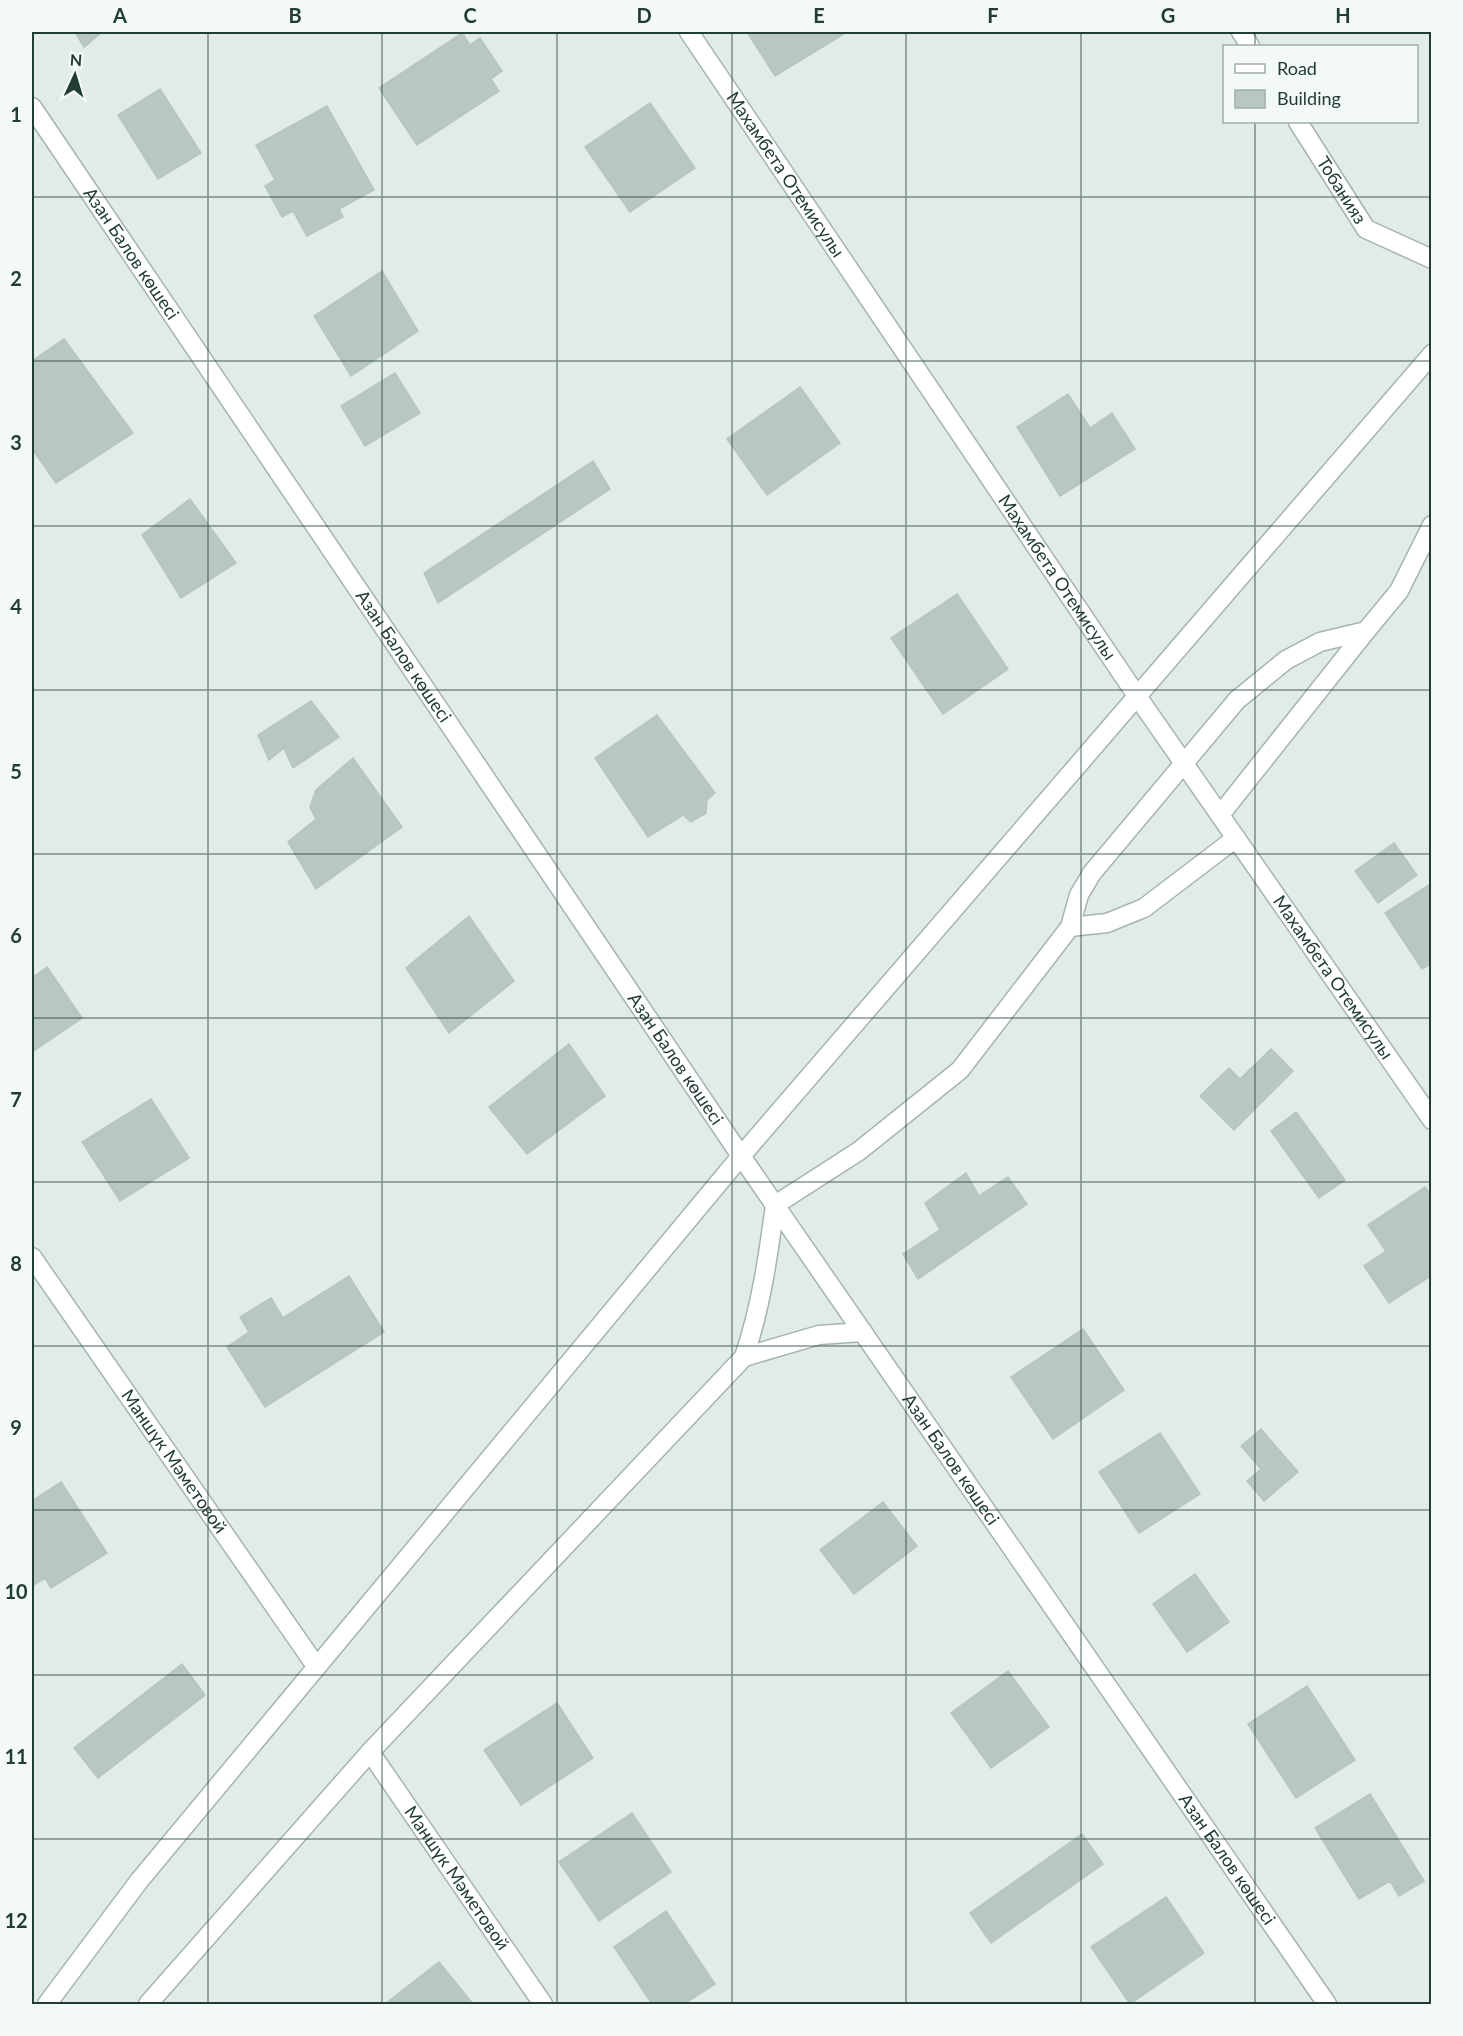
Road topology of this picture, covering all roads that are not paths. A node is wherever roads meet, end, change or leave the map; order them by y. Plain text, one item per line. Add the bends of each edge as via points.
1 (689, 32) edge
2 (1241, 32) edge
3 (1249, 45) edge
4 (32, 107) edge
5 (1299, 123) edge
6 (1431, 259) edge
7 (1431, 354) edge
8 (1431, 525) edge
9 (1366, 631) junction
10 (1137, 696) junction
11 (1184, 764) junction
12 (1220, 815) junction
13 (1236, 838) junction
14 (1070, 927) junction
15 (1431, 1120) edge
16 (741, 1156) junction
17 (775, 1205) junction
18 (32, 1257) edge
19 (863, 1332) junction
20 (744, 1357) junction
21 (316, 1666) junction
22 (370, 1752) junction
23 (47, 2004) edge
24 (148, 2004) edge
25 (543, 2004) edge
26 (1327, 2004) edge

1 - 10 street, Махамбета Отемисулы
2 - 3 street
4 - 16 street, Азан Балов көшесі
5 - 6 street, Тобанияз via 1366,229
7 - 10 street
8 - 9 street via 1399,591
9 - 11 street via 1320,642 1286,660 1237,700
9 - 12 street
10 - 11 street, Махамбета Отемисулы
10 - 16 street
11 - 12 street, Махамбета Отемисулы
11 - 14 street via 1092,873 1079,895
12 - 13 street, Махамбета Отемисулы
13 - 14 street via 1144,908 1107,923
13 - 15 street, Махамбета Отемисулы
14 - 17 street via 960,1070 859,1151
16 - 17 street, Азан Балов көшесі
16 - 21 street
17 - 19 street, Азан Балов көшесі
17 - 20 street via 764,1287
18 - 21 street, Маншүк Мәметовой
19 - 20 street via 819,1335
19 - 26 street, Азан Балов көшесі
20 - 22 street
21 - 23 street via 139,1881
22 - 24 street
22 - 25 street, Маншүк Мәметовой

